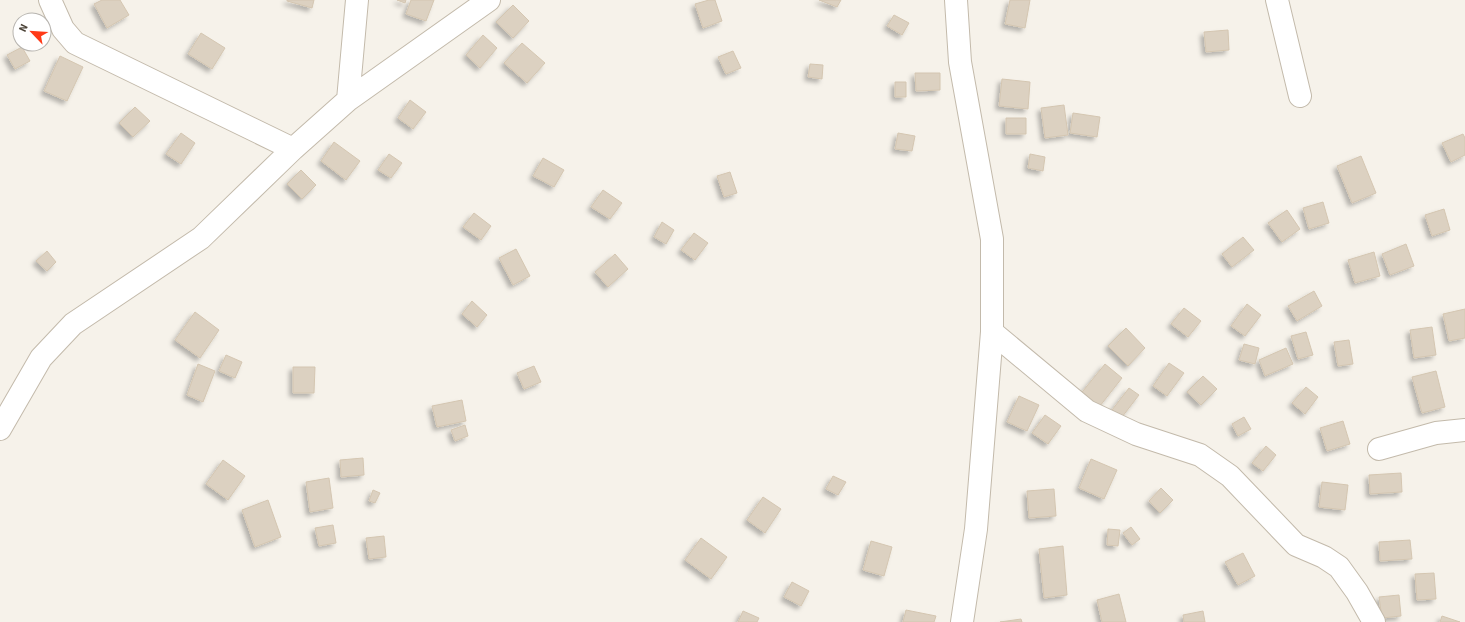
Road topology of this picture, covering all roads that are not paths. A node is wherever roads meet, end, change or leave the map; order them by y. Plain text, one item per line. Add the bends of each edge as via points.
1 (50, 0) edge
2 (357, 0) edge
3 (489, 0) edge
4 (956, 0) edge
5 (1277, 0) edge
6 (1300, 96) dead end
7 (348, 100) junction
8 (293, 149) junction
9 (992, 332) junction
10 (0, 429) edge
11 (1465, 430) edge
12 (1379, 449) dead end
13 (962, 622) edge
14 (1374, 622) edge

1 - 8 street via 63,29 75,43
2 - 7 street
3 - 7 street
4 - 9 street via 960,62 992,239
5 - 6 street
7 - 8 street
8 - 10 street via 201,238 73,324 41,358
9 - 13 street via 976,529
9 - 14 street via 1087,411 1136,434 1200,455 1230,476 1296,545 1324,557 1339,567
11 - 12 street via 1436,433

